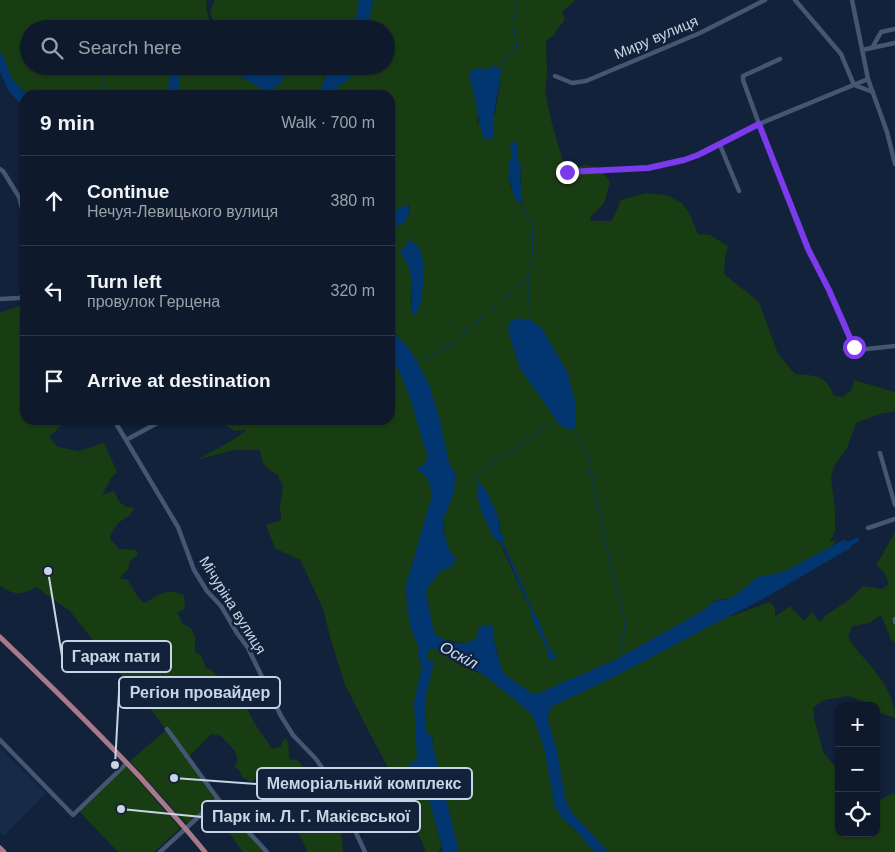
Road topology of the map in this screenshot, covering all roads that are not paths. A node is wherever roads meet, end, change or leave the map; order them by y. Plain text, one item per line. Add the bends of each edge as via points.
1 (765, 0) edge
2 (794, 0) edge
3 (852, 0) edge
4 (895, 28) edge
5 (895, 43) edge
6 (872, 48) junction
7 (862, 50) junction
8 (780, 59) dead end
9 (555, 76) dead end
10 (868, 79) junction
11 (854, 85) junction
12 (873, 92) junction
13 (759, 124) junction
14 (895, 140) edge
15 (889, 141) junction
16 (720, 145) junction
17 (895, 164) edge
18 (0, 169) edge
19 (567, 172) dead end
20 (739, 191) dead end
21 (20, 201) edge
22 (20, 298) edge
23 (0, 299) edge
24 (895, 346) edge
25 (117, 425) edge
26 (154, 425) edge
27 (126, 440) junction
28 (880, 453) dead end
29 (895, 505) edge
30 (895, 519) edge
31 (868, 528) dead end
32 (895, 618) edge
33 (895, 622) edge
34 (0, 637) edge
35 (167, 729) dead end
36 (0, 740) edge
37 (127, 764) junction
38 (218, 799) junction
39 (186, 828) junction
40 (0, 848) edge
41 (4, 852) edge
42 (160, 852) edge
43 (205, 852) edge
44 (267, 852) edge
45 (365, 852) edge

1 - 9 street, Миру вулиця via 700,33 586,81 572,83
2 - 11 street via 841,54
3 - 7 street
4 - 6 street via 881,32
5 - 6 street
6 - 7 street
7 - 10 street
8 - 13 street via 743,76
10 - 11 street
10 - 12 street
11 - 12 street
11 - 13 street
12 - 15 street
13 - 16 street
13 - 24 street via 808,249 854,347 857,350
14 - 15 street
15 - 17 street
16 - 19 street via 691,158 648,168
16 - 20 street
18 - 21 street
22 - 23 street
25 - 27 street, Мічуріна вулиця
26 - 27 street
27 - 45 street, Мічуріна вулиця via 178,527 194,570 248,648 281,716 332,782
28 - 29 street
30 - 31 street
32 - 33 street
34 - 37 main road
35 - 38 street
36 - 37 street via 73,815
37 - 39 main road
38 - 39 street
38 - 44 street
39 - 42 street
39 - 43 main road
40 - 41 main road

